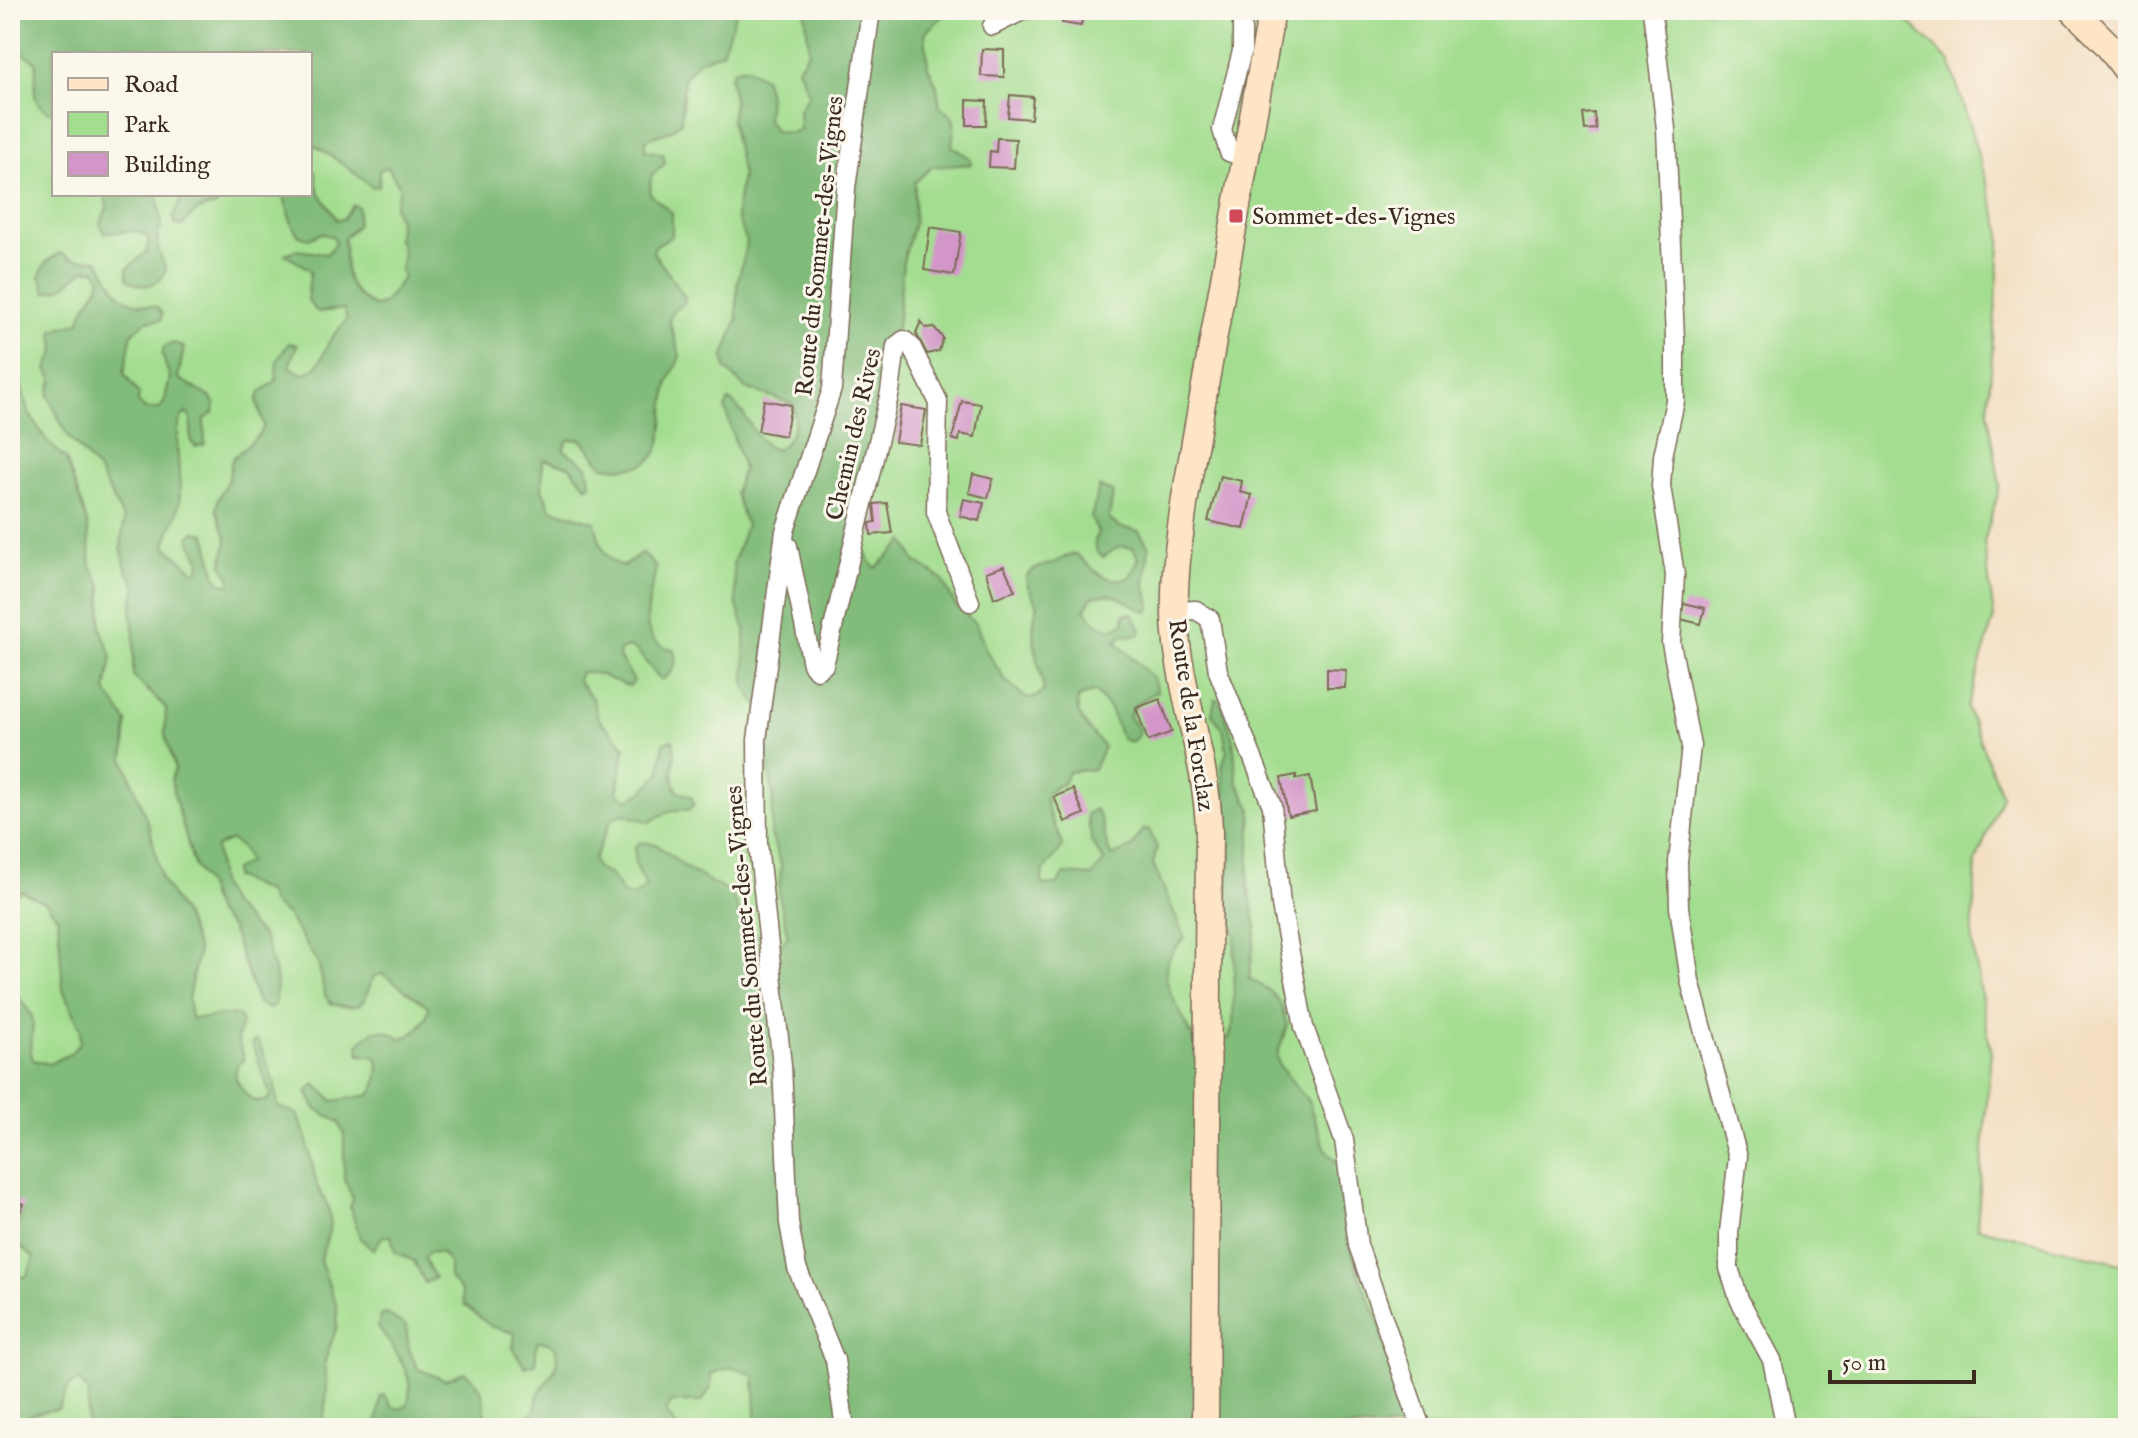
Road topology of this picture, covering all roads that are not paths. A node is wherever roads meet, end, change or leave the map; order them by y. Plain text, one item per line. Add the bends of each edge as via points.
1 (871, 10) edge
2 (1024, 10) edge
3 (1242, 10) edge
4 (1272, 10) edge
5 (1652, 10) edge
6 (2073, 10) edge
7 (992, 26) dead end
8 (2128, 72) edge
9 (1246, 158) junction
10 (785, 531) junction
11 (970, 602) dead end
12 (1175, 611) junction
13 (845, 1428) edge
14 (1205, 1428) edge
15 (1421, 1428) edge
16 (1786, 1428) edge

1 - 10 street, Route du Sommet-des-Vignes via 846,188 832,389
2 - 7 street
3 - 9 street via 1242,51 1222,135 1229,152
4 - 9 main road, Route de la Forclaz
5 - 16 street via 1666,129 1675,339 1675,401 1661,486 1675,575 1671,643 1691,746 1678,862 1679,907 1690,981 1738,1157 1729,1268 1739,1299 1772,1360
6 - 8 main road
9 - 12 main road, Route de la Forclaz via 1184,506
10 - 11 street, Chemin des Rives via 817,670 824,665 890,392 896,346 907,341 938,401 936,512
10 - 13 street, Route du Sommet-des-Vignes via 757,740 758,844 782,1065 792,1246 835,1360
12 - 14 main road, Route de la Forclaz via 1209,830
12 - 15 street via 1196,610 1210,619 1218,671 1272,806 1281,905 1304,1027 1344,1140 1363,1261

